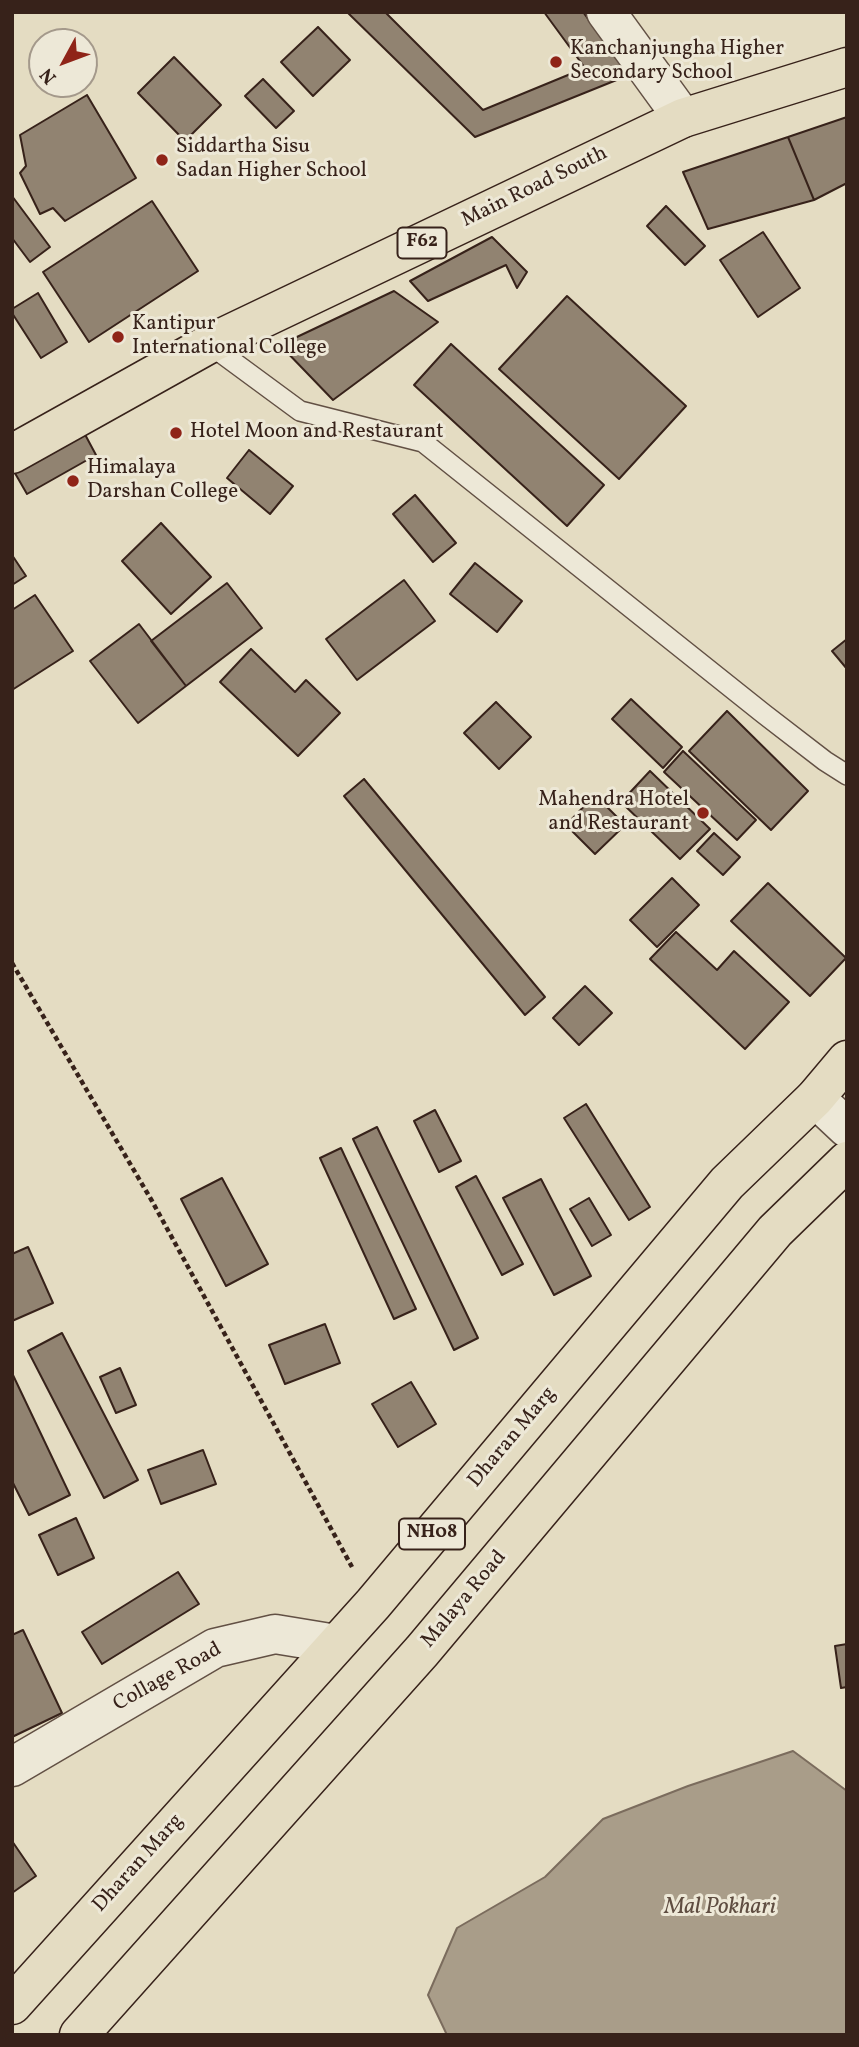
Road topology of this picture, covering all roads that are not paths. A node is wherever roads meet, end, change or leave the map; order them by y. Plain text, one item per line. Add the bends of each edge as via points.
1 (606, 12) edge
2 (847, 67) edge
3 (683, 118) junction
4 (209, 344) junction
5 (12, 454) edge
6 (847, 775) edge
7 (847, 1060) edge
8 (815, 1098) junction
9 (847, 1128) edge
10 (847, 1161) edge
11 (336, 1644) junction
12 (12, 1767) edge
13 (12, 2005) edge
14 (79, 2035) edge

1 - 3 street
2 - 3 main road, Main Road South / F62
3 - 4 main road, Main Road South / F62
4 - 5 main road, Main Road South / F62
4 - 6 lane via 300,411 423,442
7 - 8 main road, Dharan Marg / NH08
8 - 9 street
8 - 11 main road, Dharan Marg / NH08 via 727,1183
10 - 14 main road, Malaya Road via 775,1231 422,1651
11 - 12 street, Collage Road via 275,1634 215,1648
11 - 13 main road, Dharan Marg / NH08

